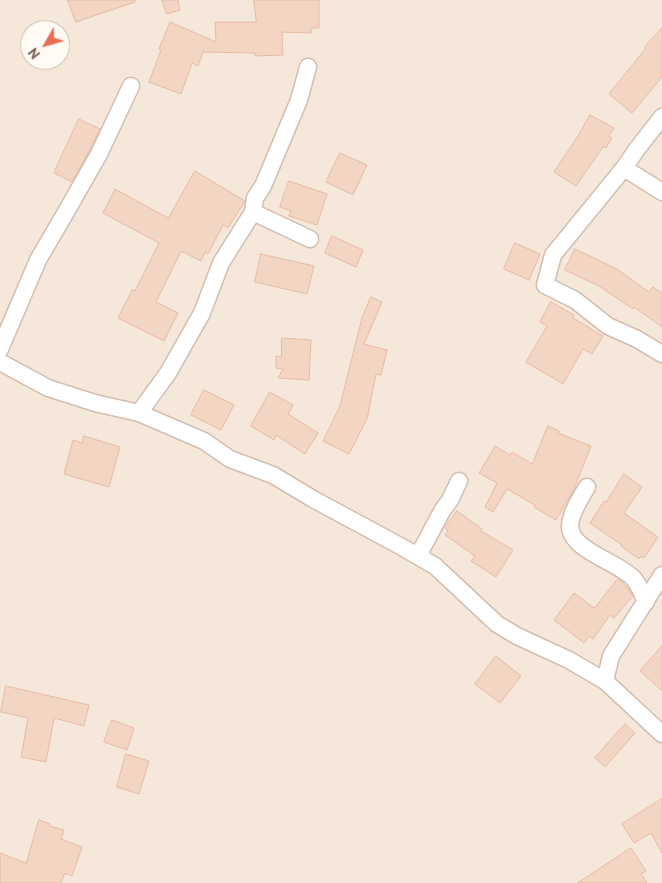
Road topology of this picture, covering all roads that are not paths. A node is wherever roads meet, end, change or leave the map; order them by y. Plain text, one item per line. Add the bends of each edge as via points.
1 (308, 68) dead end
2 (131, 86) dead end
3 (662, 117) edge
4 (624, 168) junction
5 (662, 192) edge
6 (253, 212) junction
7 (310, 239) dead end
8 (0, 349) edge
9 (662, 354) edge
10 (0, 362) edge
11 (139, 413) junction
12 (459, 481) dead end
13 (587, 487) dead end
14 (418, 556) junction
15 (662, 575) edge
16 (646, 602) junction
17 (605, 681) junction
18 (662, 734) edge

1 - 6 street via 299,100 255,198
2 - 8 street via 98,154 38,260
3 - 4 street
4 - 5 street
4 - 9 street via 553,255 545,285 574,300 608,326 637,338
6 - 7 street
6 - 11 street via 222,263 188,339
10 - 11 street via 48,388 95,404
11 - 14 street via 204,441 230,459 273,475
12 - 14 street
13 - 16 street via 572,517 573,538 633,577
14 - 17 street via 435,566 496,624
15 - 16 street
16 - 17 street via 611,656
17 - 18 street

